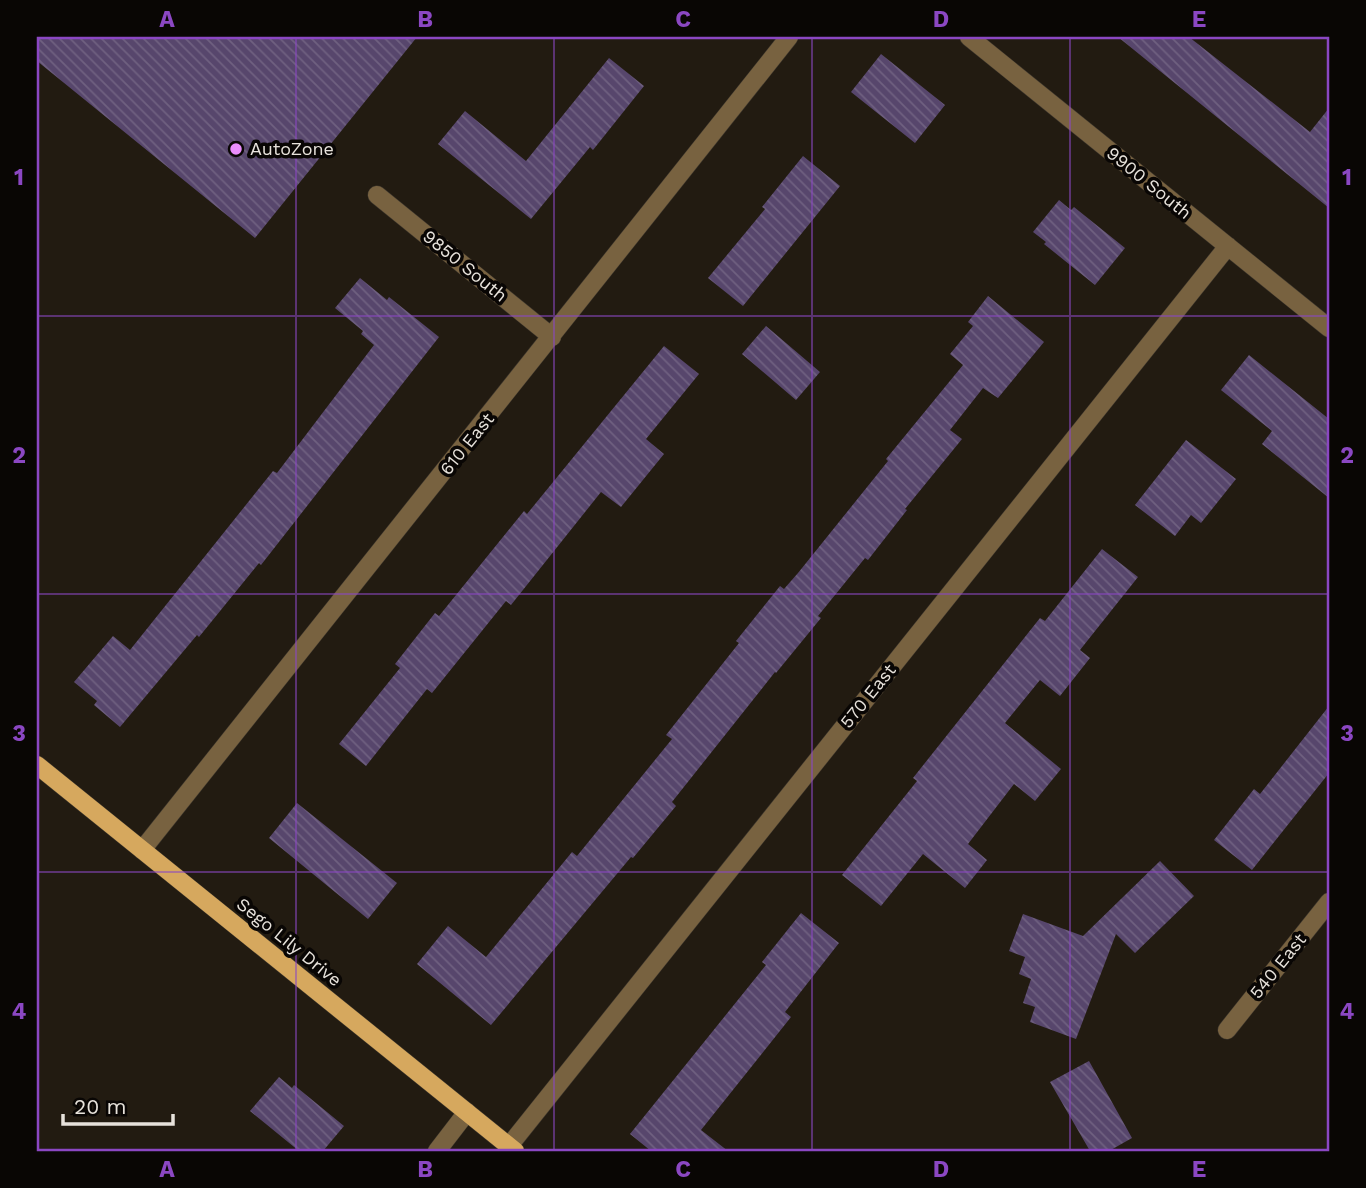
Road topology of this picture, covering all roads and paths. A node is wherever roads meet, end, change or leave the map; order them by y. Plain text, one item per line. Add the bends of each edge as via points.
1 (789, 37) edge
2 (969, 37) edge
3 (377, 195) dead end
4 (1228, 246) junction
5 (1329, 328) edge
6 (552, 337) junction
7 (37, 765) edge
8 (142, 850) junction
9 (1329, 902) edge
10 (1227, 1030) dead end
11 (467, 1112) junction
12 (512, 1149) edge
13 (436, 1151) edge

1 - 6 street, 610 East
2 - 4 street, 9900 South
3 - 6 street, 9850 South
4 - 5 street, 9900 South
4 - 12 street, 570 East
6 - 8 street, 610 East
7 - 8 main road, Sego Lily Drive
8 - 11 main road, Sego Lily Drive
9 - 10 street, 540 East
11 - 12 main road, Sego Lily Drive
11 - 13 street

